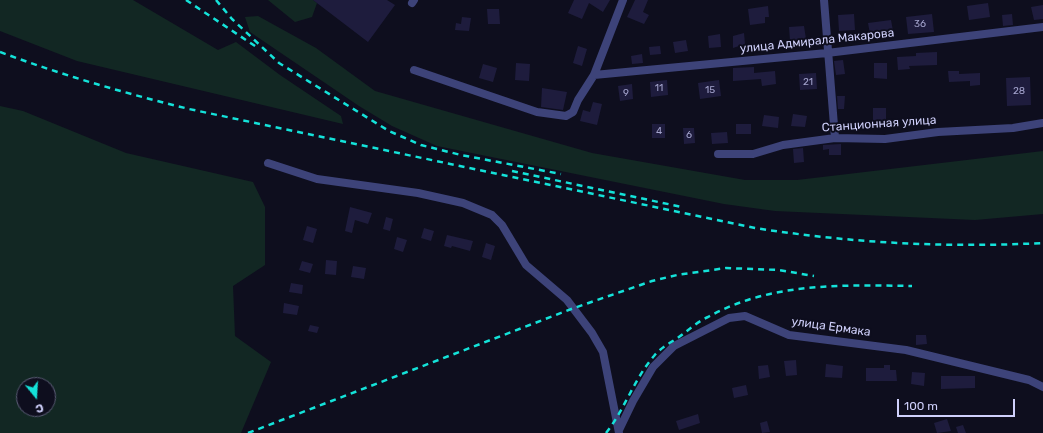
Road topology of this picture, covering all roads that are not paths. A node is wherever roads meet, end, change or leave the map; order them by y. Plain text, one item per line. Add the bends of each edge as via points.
1 (623, 0) edge
2 (824, 0) edge
3 (1043, 27) edge
4 (827, 53) junction
5 (414, 70) dead end
6 (594, 75) junction
7 (1043, 123) edge
8 (835, 138) junction
9 (718, 154) dead end
10 (268, 162) dead end
11 (1043, 387) edge
12 (619, 432) edge

1 - 6 street
2 - 4 street
3 - 4 street, улица Адмирала Макарова
4 - 6 street, улица Адмирала Макарова
4 - 8 street
5 - 6 street via 537,112 566,116 573,112
7 - 8 street, Станционная улица via 1013,128 885,138
8 - 9 street, Станционная улица via 783,146 753,154
10 - 12 street via 317,179 418,193 463,203 492,214 502,225 526,265 567,300 592,333 603,352
11 - 12 street, улица Ермака via 1029,380 906,350 789,335 745,316 729,318 674,346 653,367

